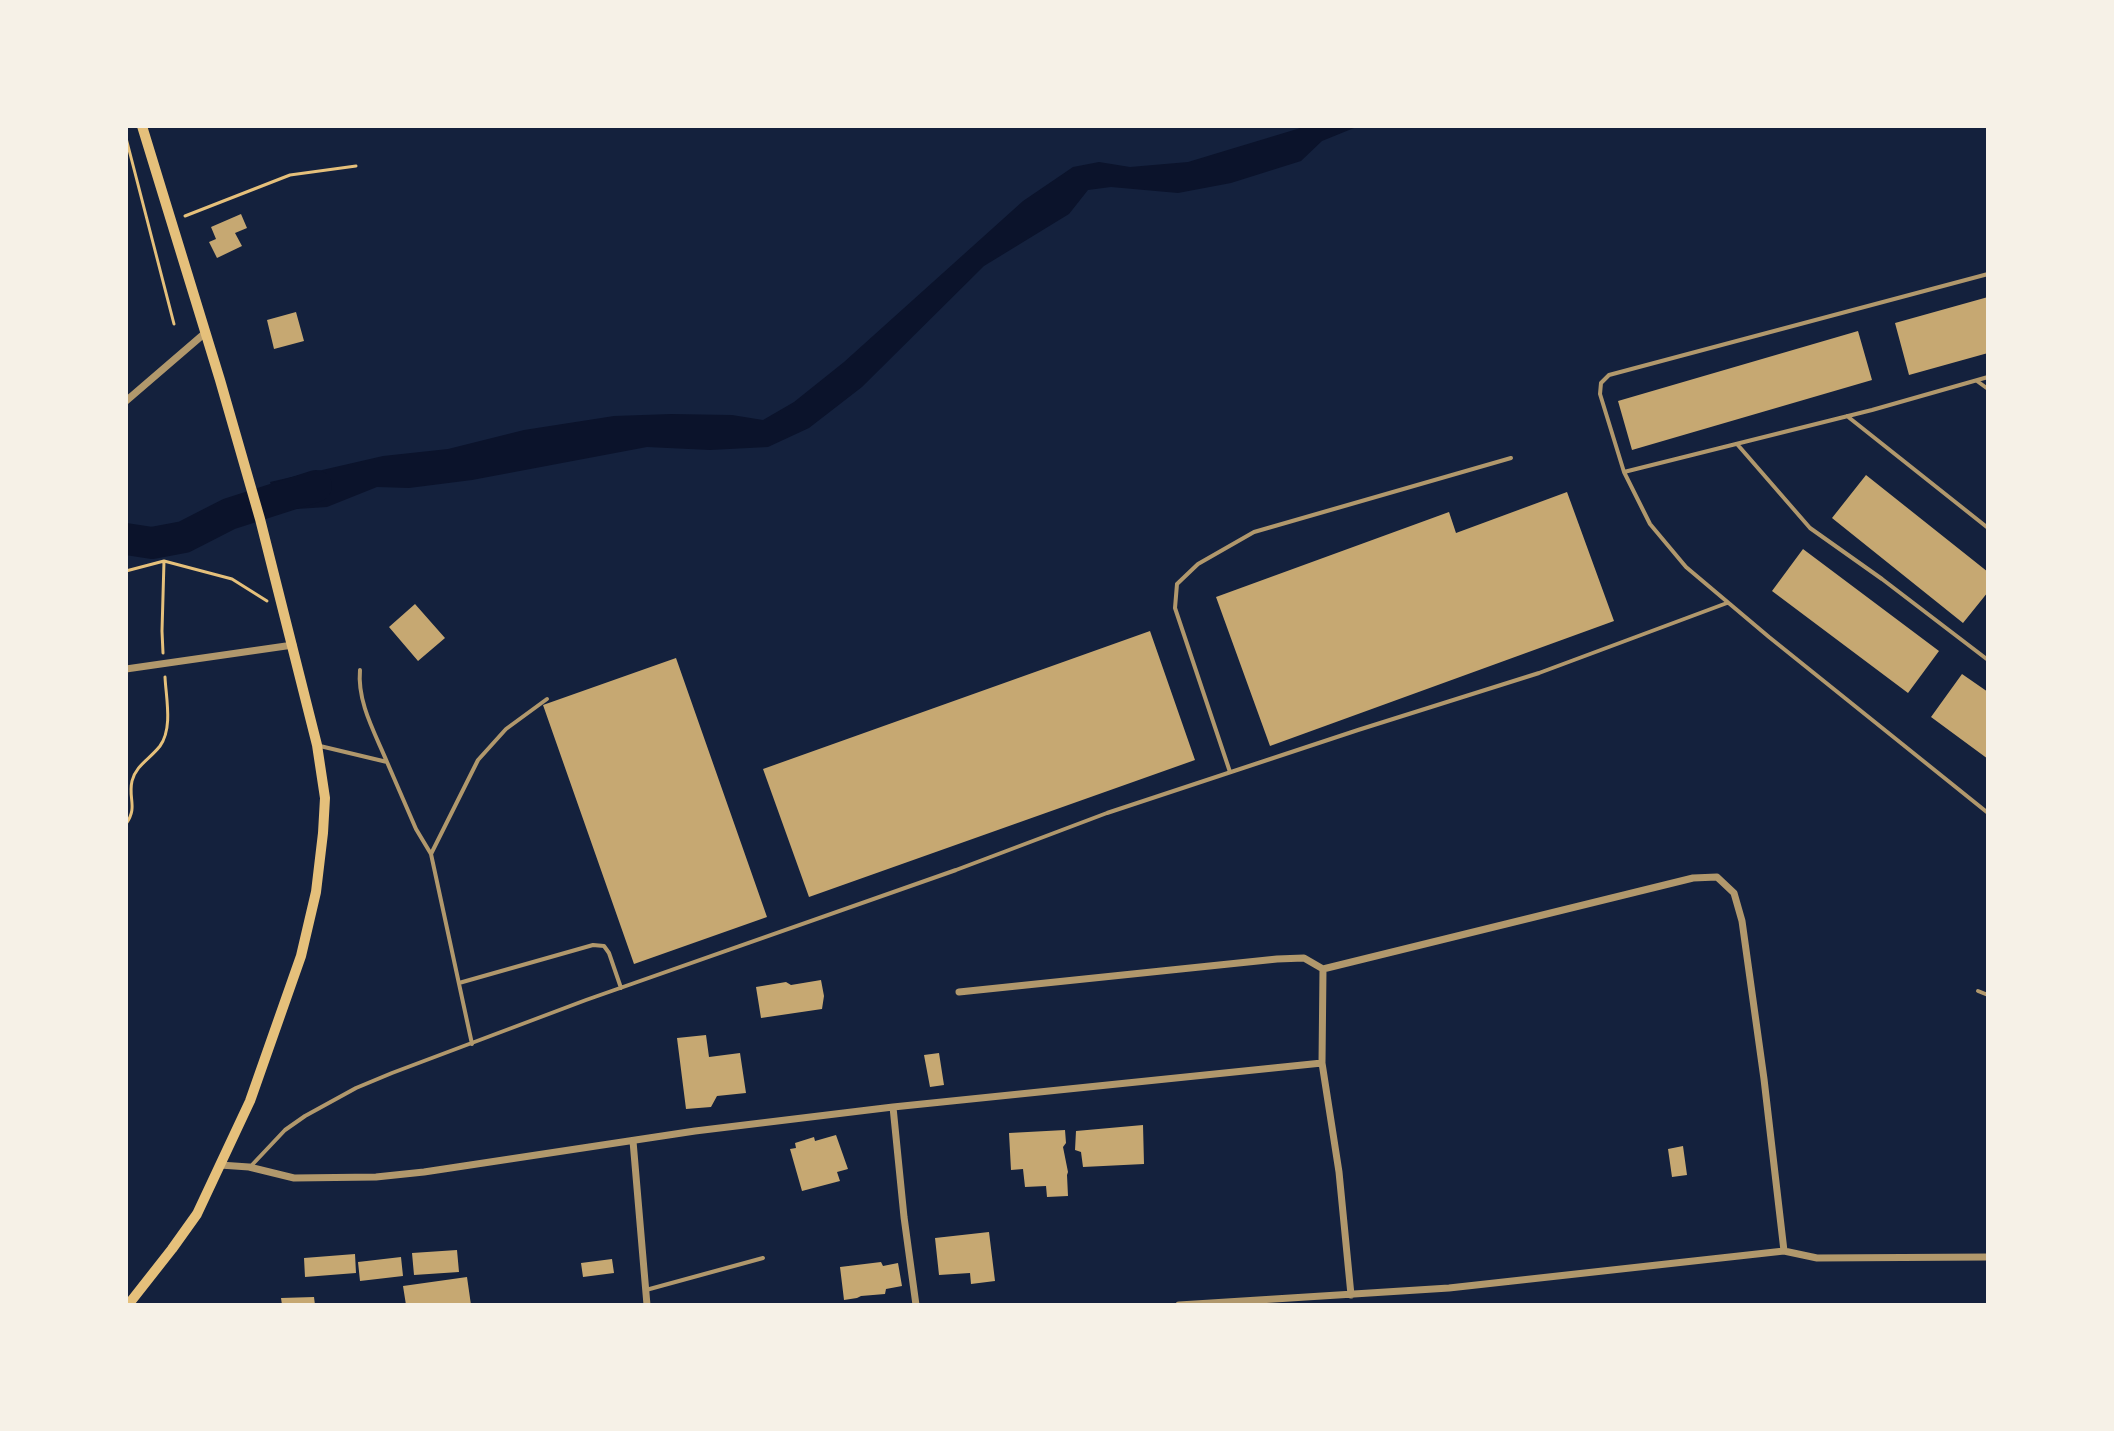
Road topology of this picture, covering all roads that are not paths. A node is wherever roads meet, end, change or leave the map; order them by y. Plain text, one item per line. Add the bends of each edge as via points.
1 (142, 126) edge
2 (1988, 274) edge
3 (205, 333) junction
4 (1988, 377) edge
5 (1977, 380) junction
6 (1988, 389) edge
7 (126, 401) edge
8 (1847, 416) junction
9 (1737, 444) junction
10 (1511, 458) dead end
11 (1624, 472) junction
12 (1988, 528) edge
13 (1727, 603) junction
14 (293, 645) junction
15 (1988, 660) edge
16 (126, 669) edge
17 (360, 670) dead end
18 (547, 699) dead end
19 (317, 745) junction
20 (387, 762) junction
21 (1230, 772) junction
22 (1988, 813) edge
23 (431, 854) junction
24 (1323, 969) junction
25 (459, 983) junction
26 (621, 988) junction
27 (1978, 991) dead end
28 (959, 992) dead end
29 (1988, 995) edge
30 (472, 1044) junction
31 (1322, 1063) junction
32 (893, 1107) junction
33 (633, 1141) junction
34 (220, 1165) junction
35 (249, 1167) junction
36 (1784, 1251) junction
37 (1988, 1257) edge
38 (763, 1258) dead end
39 (646, 1290) junction
40 (1351, 1295) junction
41 (128, 1305) edge
42 (647, 1305) edge
43 (916, 1305) edge
44 (1179, 1305) edge

1 - 3 main road
2 - 11 lane via 1609,375 1600,394
3 - 7 street
3 - 14 main road
4 - 5 lane
5 - 6 lane
5 - 8 lane
8 - 9 lane
8 - 12 lane
9 - 11 lane
9 - 15 lane via 1810,528
10 - 21 lane via 1254,532 1198,564 1177,584 1175,608
11 - 13 lane via 1650,524 1686,567
13 - 21 lane via 1539,673
13 - 22 lane
14 - 16 street
14 - 19 main road
17 - 20 lane via 362,701
18 - 23 lane via 506,729 478,760
19 - 20 lane
19 - 34 main road via 325,798 316,892 301,956 250,1101
20 - 23 lane
21 - 26 lane
23 - 25 lane
24 - 28 street via 1304,958 1277,959
24 - 31 street
24 - 36 street via 1693,878 1717,877 1734,893 1742,921
25 - 26 lane via 593,945 604,946 609,953
25 - 30 lane
26 - 30 lane
27 - 29 lane
30 - 35 lane via 356,1088 305,1116
31 - 32 street
31 - 40 street
32 - 33 street
32 - 43 street
33 - 35 street via 376,1177 294,1178
33 - 39 street
34 - 35 street
34 - 41 main road via 197,1214
36 - 37 street via 1817,1258
36 - 40 street
38 - 39 lane
39 - 42 street
40 - 44 street

